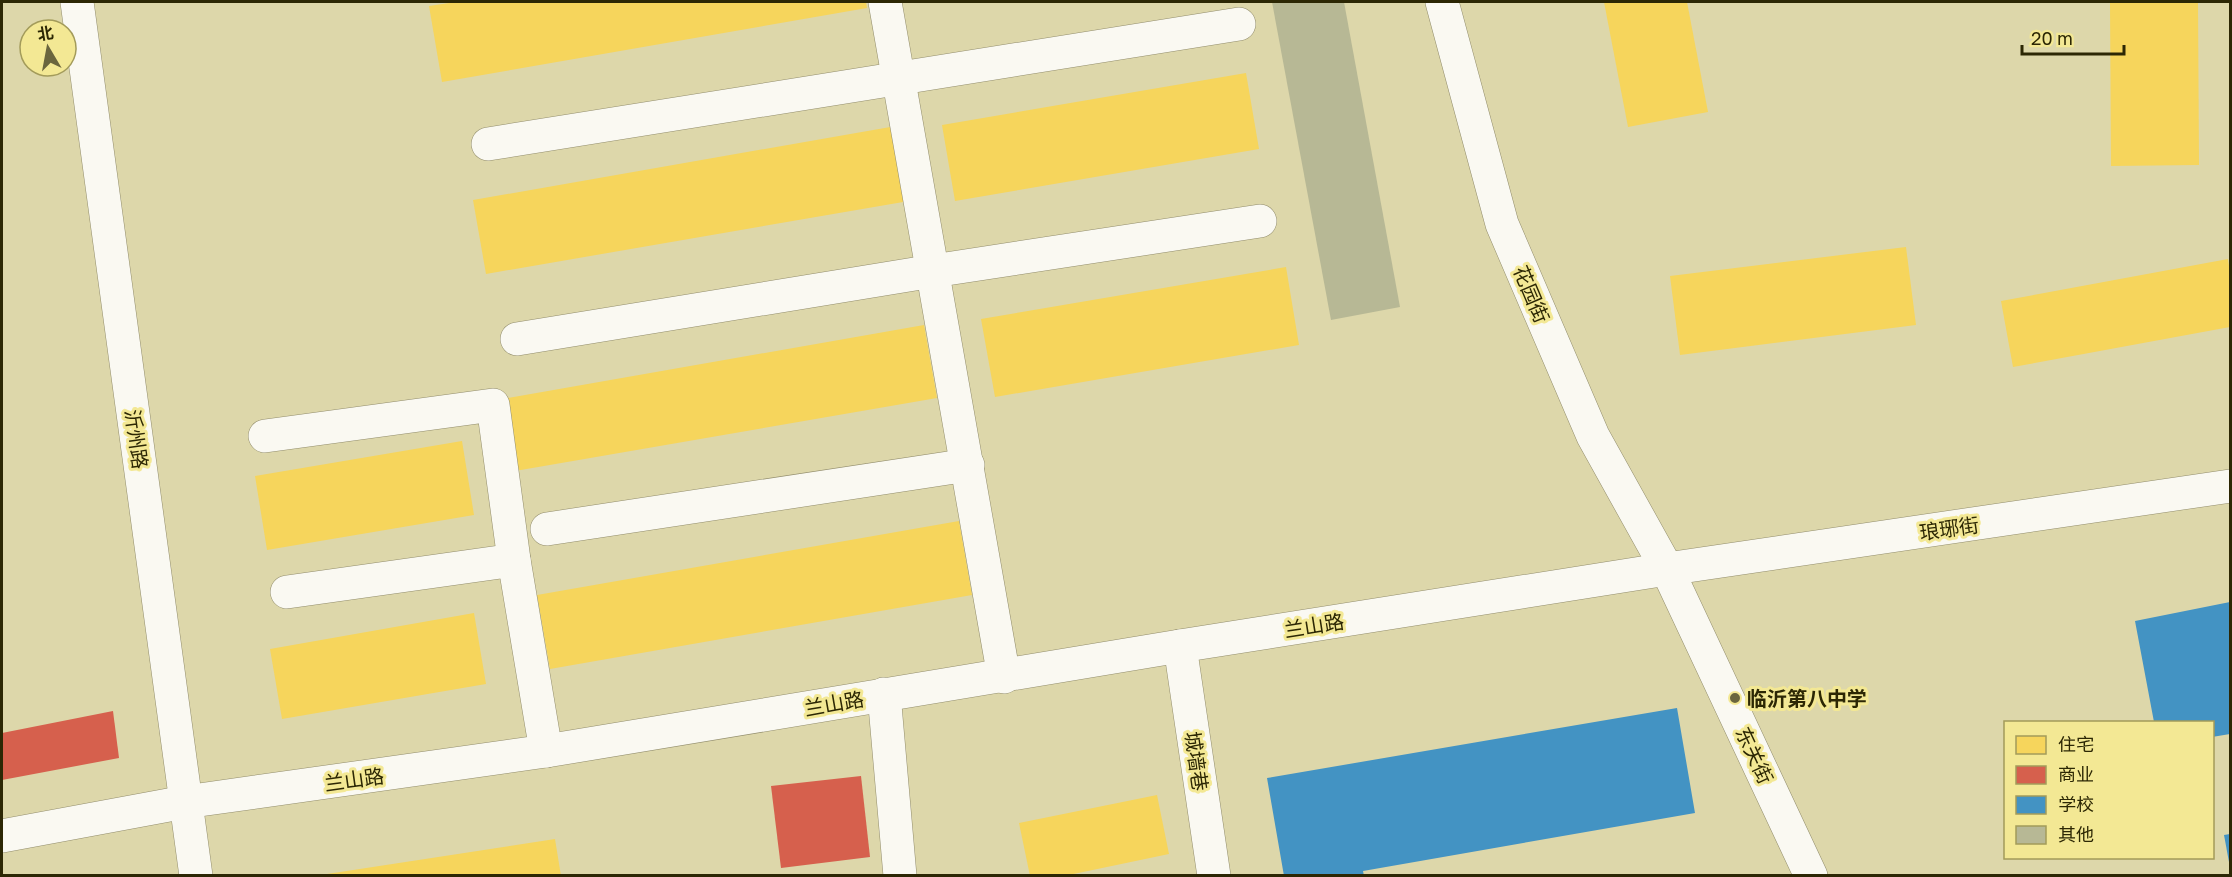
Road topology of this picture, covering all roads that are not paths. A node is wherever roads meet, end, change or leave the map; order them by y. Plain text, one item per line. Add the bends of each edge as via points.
1 (77, 2) edge
2 (885, 2) edge
3 (1442, 2) edge
4 (1239, 24) dead end
5 (898, 77) junction
6 (488, 144) dead end
7 (1260, 221) dead end
8 (933, 271) junction
9 (517, 339) dead end
10 (265, 436) dead end
11 (968, 465) junction
12 (2230, 486) edge
13 (547, 529) dead end
14 (514, 560) junction
15 (1667, 569) junction
16 (287, 592) dead end
17 (1180, 646) junction
18 (1004, 676) junction
19 (884, 694) junction
20 (546, 751) junction
21 (185, 802) junction
22 (2, 836) edge
23 (196, 876) edge
24 (900, 876) edge
25 (1214, 876) edge
26 (1811, 876) edge

1 - 21 street, 沂州路
2 - 5 street
3 - 15 street, 花园街 via 1502,224 1593,436
4 - 5 street
5 - 6 street
5 - 8 street
7 - 8 street
8 - 9 street
8 - 11 street
10 - 14 street via 493,405
11 - 13 street
11 - 18 street
12 - 15 street, 琅琊街
14 - 16 street
14 - 20 street
15 - 17 street, 兰山路
15 - 26 street, 东关街
17 - 18 street, 兰山路
17 - 25 street, 城墙巷
18 - 19 street, 兰山路
19 - 20 street, 兰山路
19 - 24 street
20 - 21 street, 兰山路
21 - 22 street, 兰山路
21 - 23 street, 沂州路

